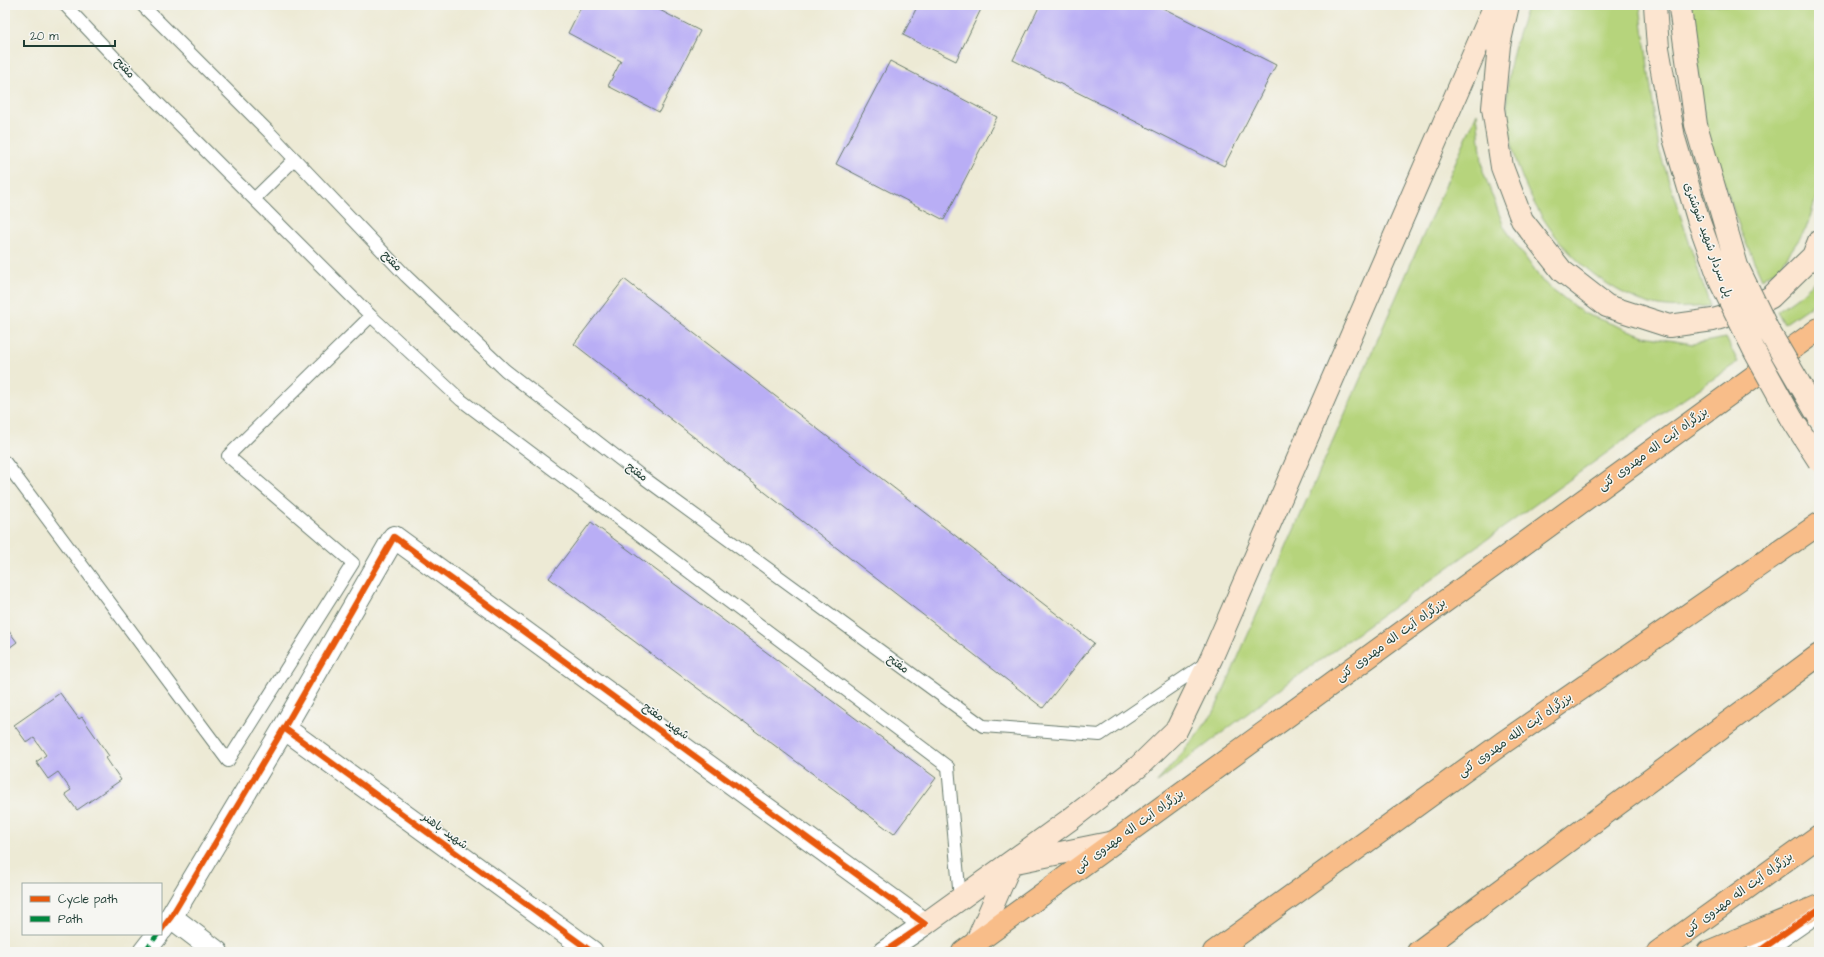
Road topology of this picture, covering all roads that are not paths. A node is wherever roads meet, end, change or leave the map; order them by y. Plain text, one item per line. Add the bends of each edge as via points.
1 (65, 5) edge
2 (142, 5) edge
3 (1495, 5) edge
4 (1508, 5) edge
5 (1655, 5) edge
6 (1679, 6) edge
7 (295, 159) junction
8 (254, 199) junction
9 (1819, 241) edge
10 (371, 316) junction
11 (1819, 329) edge
12 (1819, 417) edge
13 (1819, 461) edge
14 (5, 462) edge
15 (1819, 524) edge
16 (1819, 655) edge
17 (1212, 659) junction
18 (284, 728) junction
19 (1819, 836) edge
20 (1114, 842) junction
21 (1011, 862) junction
22 (960, 899) junction
23 (1819, 906) edge
24 (1819, 909) edge
25 (925, 924) junction
26 (163, 927) edge
27 (157, 935) edge
28 (970, 947) edge
29 (144, 952) edge
30 (216, 952) edge
31 (592, 952) edge
32 (884, 952) edge
33 (1214, 952) edge
34 (1418, 952) edge
35 (1658, 952) edge
36 (1708, 952) edge
37 (1758, 952) edge

1 - 8 lane, مفتح
2 - 7 lane, مفتح
3 - 17 main road
4 - 9 main road via 1499,45 1493,108 1502,167 1522,220 1562,271 1606,306 1669,326 1713,320 1744,311 1771,297 1813,256
5 - 13 main road, پل سردار شهید شوشتری, bridge via 1658,48 1674,138 1698,219 1721,283 1755,352 1792,419
6 - 12 main road, پل سردار شهید شوشتری, bridge via 1696,125 1737,266 1767,328
7 - 8 lane
7 - 17 lane, مفتح via 406,276 505,370 640,475 983,726 1100,735
8 - 10 lane, مفتح
10 - 14 lane via 228,456 353,563 228,761
10 - 22 lane, مفتح via 461,400 948,767
11 - 20 main road, بزرگراه آیت اله مهدوی کنی
15 - 33 main road, بزرگراه آیت الله مهدوی کنی via 1504,742
16 - 34 main road
17 - 21 main road via 1177,729 1138,767
18 - 25 street, شهید مفتح via 394,537
18 - 26 street
18 - 31 street, شهید باهنر
19 - 35 main road, بزرگراه آیت اله مهدوی کنی
20 - 21 main road
20 - 28 main road, بزرگراه آیت اله مهدوی کنی
21 - 22 main road
21 - 28 main road
22 - 25 main road
23 - 36 main road
24 - 37 street
25 - 32 street
26 - 30 street
27 - 29 street

